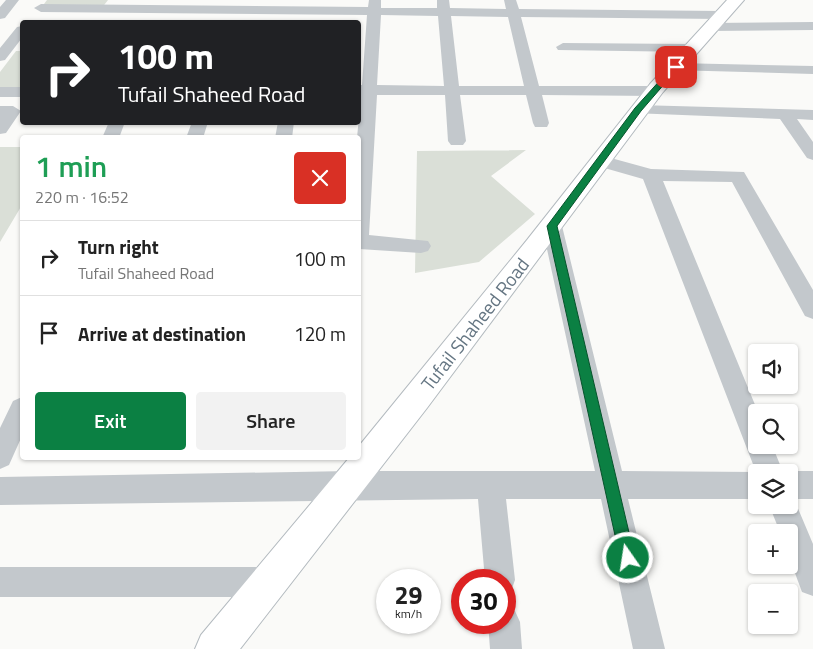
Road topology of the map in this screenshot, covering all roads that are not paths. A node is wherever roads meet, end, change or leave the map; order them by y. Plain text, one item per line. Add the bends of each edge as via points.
1 (14, 0) edge
2 (609, 0) edge
3 (736, 0) edge
4 (177, 5) edge
5 (374, 6) edge
6 (443, 6) edge
7 (512, 6) edge
8 (568, 6) edge
9 (41, 8) edge
10 (240, 11) edge
11 (309, 11) edge
12 (615, 13) junction
13 (0, 15) edge
14 (169, 20) edge
15 (716, 21) junction
16 (813, 26) edge
17 (20, 33) edge
18 (564, 47) dead end
19 (691, 48) junction
20 (20, 51) edge
21 (3, 54) edge
22 (676, 67) junction
23 (813, 70) edge
24 (364, 90) edge
25 (452, 90) junction
26 (533, 90) junction
27 (657, 90) junction
28 (0, 92) edge
29 (20, 92) edge
30 (638, 110) junction
31 (0, 111) edge
32 (786, 116) junction
33 (813, 116) edge
34 (541, 123) dead end
35 (0, 130) edge
36 (457, 140) dead end
37 (813, 154) edge
38 (600, 161) junction
39 (651, 175) junction
40 (361, 181) edge
41 (552, 226) junction
42 (361, 242) edge
43 (421, 246) dead end
44 (813, 310) edge
45 (20, 413) edge
46 (748, 419) edge
47 (0, 456) edge
48 (350, 485) junction
49 (492, 485) junction
50 (611, 485) junction
51 (748, 485) edge
52 (798, 486) edge
53 (813, 486) edge
54 (0, 491) edge
55 (787, 514) edge
56 (499, 569) edge
57 (813, 581) edge
58 (0, 582) edge
59 (270, 582) junction
60 (505, 634) edge
61 (215, 649) edge
62 (506, 649) edge
63 (649, 649) edge

1 - 13 street
2 - 12 street
3 - 15 street, Tufail Shaheed Road
4 - 9 street
4 - 10 street
4 - 14 street
5 - 6 street
5 - 11 street
5 - 24 street
6 - 7 street
6 - 25 street
7 - 8 street
7 - 26 street
8 - 12 street
10 - 11 street
12 - 15 street
15 - 16 street
15 - 19 street, Tufail Shaheed Road
17 - 21 street
18 - 19 street
19 - 22 street, Tufail Shaheed Road
20 - 21 street
22 - 23 street
22 - 27 street, Tufail Shaheed Road
24 - 25 street
24 - 40 street
25 - 26 street
25 - 36 street
26 - 27 street
26 - 34 street
27 - 30 street, Tufail Shaheed Road
28 - 29 street
30 - 32 street
30 - 38 street, Tufail Shaheed Road
31 - 35 street via 12,110
32 - 33 street
32 - 37 street
38 - 39 street
38 - 41 street, Tufail Shaheed Road
39 - 44 street via 738,176
39 - 46 street
41 - 48 street, Tufail Shaheed Road
41 - 50 street
42 - 43 street
45 - 47 street
48 - 49 street
48 - 54 street
48 - 59 street, Tufail Shaheed Road
49 - 50 street
49 - 56 street
50 - 51 street
50 - 63 street
52 - 53 street
55 - 57 street
58 - 59 street
59 - 61 street, Tufail Shaheed Road
60 - 62 street

